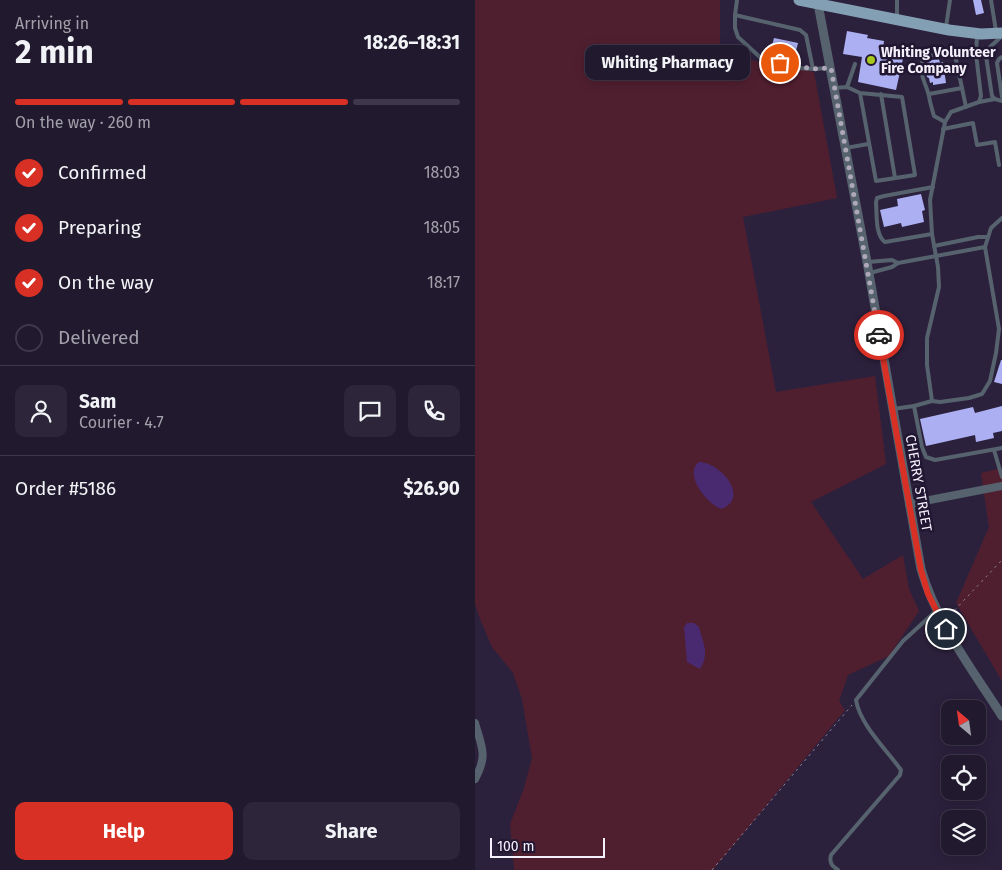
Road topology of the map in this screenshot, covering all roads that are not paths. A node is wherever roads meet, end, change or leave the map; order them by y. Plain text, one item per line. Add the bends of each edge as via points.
1 (737, 0) edge
2 (799, 0) edge
3 (897, 0) edge
4 (950, 0) edge
5 (991, 0) edge
6 (818, 2) edge
7 (735, 15) junction
8 (897, 20) junction
9 (945, 30) junction
10 (977, 34) junction
11 (1000, 34) edge
12 (1002, 57) edge
13 (855, 64) dead end
14 (831, 68) junction
15 (813, 69) junction
16 (847, 87) junction
17 (834, 88) junction
18 (962, 88) junction
19 (860, 93) junction
20 (881, 94) junction
21 (929, 94) junction
22 (1002, 97) edge
23 (995, 99) junction
24 (1002, 101) edge
25 (979, 102) junction
26 (966, 107) junction
27 (945, 122) junction
28 (943, 129) junction
29 (868, 144) junction
30 (846, 148) junction
31 (999, 165) dead end
32 (895, 178) junction
33 (933, 187) junction
34 (1002, 218) edge
35 (932, 234) junction
36 (987, 237) junction
37 (934, 246) junction
38 (985, 247) junction
39 (936, 255) junction
40 (867, 262) junction
41 (898, 263) junction
42 (867, 274) junction
43 (932, 401) junction
44 (914, 406) junction
45 (893, 409) junction
46 (1002, 448) edge
47 (994, 450) junction
48 (1002, 477) edge
49 (1002, 486) edge
50 (909, 504) junction
51 (936, 611) junction
52 (1002, 716) edge
53 (475, 723) edge
54 (475, 779) edge
55 (838, 870) edge

1 - 7 lane
2 - 6 main road
3 - 8 lane
4 - 9 lane
5 - 11 lane
6 - 8 main road
6 - 14 street, CHERRY STREET
7 - 15 lane via 738,37 762,59
7 - 15 lane via 800,30 806,35
8 - 9 main road
9 - 10 main road
10 - 11 main road
10 - 25 lane
11 - 23 lane via 986,56
12 - 22 lane via 997,63
13 - 16 lane
14 - 15 lane
14 - 17 street, CHERRY STREET
16 - 17 lane
16 - 19 lane
17 - 30 street, CHERRY STREET
18 - 21 lane
18 - 21 lane via 955,55 929,56 921,64 923,83
18 - 26 lane
19 - 20 lane
19 - 29 lane
20 - 32 lane
20 - 32 lane via 902,97 915,175
21 - 27 lane via 934,116
23 - 24 lane
23 - 25 lane
25 - 26 lane
26 - 27 lane via 951,112
27 - 28 lane
28 - 31 lane via 973,123 977,145 995,142
28 - 33 lane
29 - 30 lane
29 - 32 lane via 876,181
30 - 40 street, CHERRY STREET
33 - 35 lane
33 - 35 lane via 884,196 877,198 876,202 880,239 885,242
34 - 36 lane
35 - 37 lane
36 - 37 lane
36 - 38 lane
37 - 39 lane
38 - 39 lane
38 - 43 lane via 999,329 990,381 982,394
39 - 41 lane
39 - 43 lane via 939,287 927,338
40 - 41 lane via 893,260
40 - 42 street, CHERRY STREET
41 - 42 lane
42 - 45 street, CHERRY STREET
43 - 44 lane
44 - 45 lane
44 - 47 lane via 926,457 935,460
45 - 50 street, CHERRY STREET
46 - 47 lane
47 - 48 lane
49 - 50 street
50 - 51 street, CHERRY STREET via 921,570
51 - 52 street, CHERRY STREET
51 - 55 lane via 903,641 856,700 874,736 901,770 831,855 831,865
53 - 54 street via 484,761

